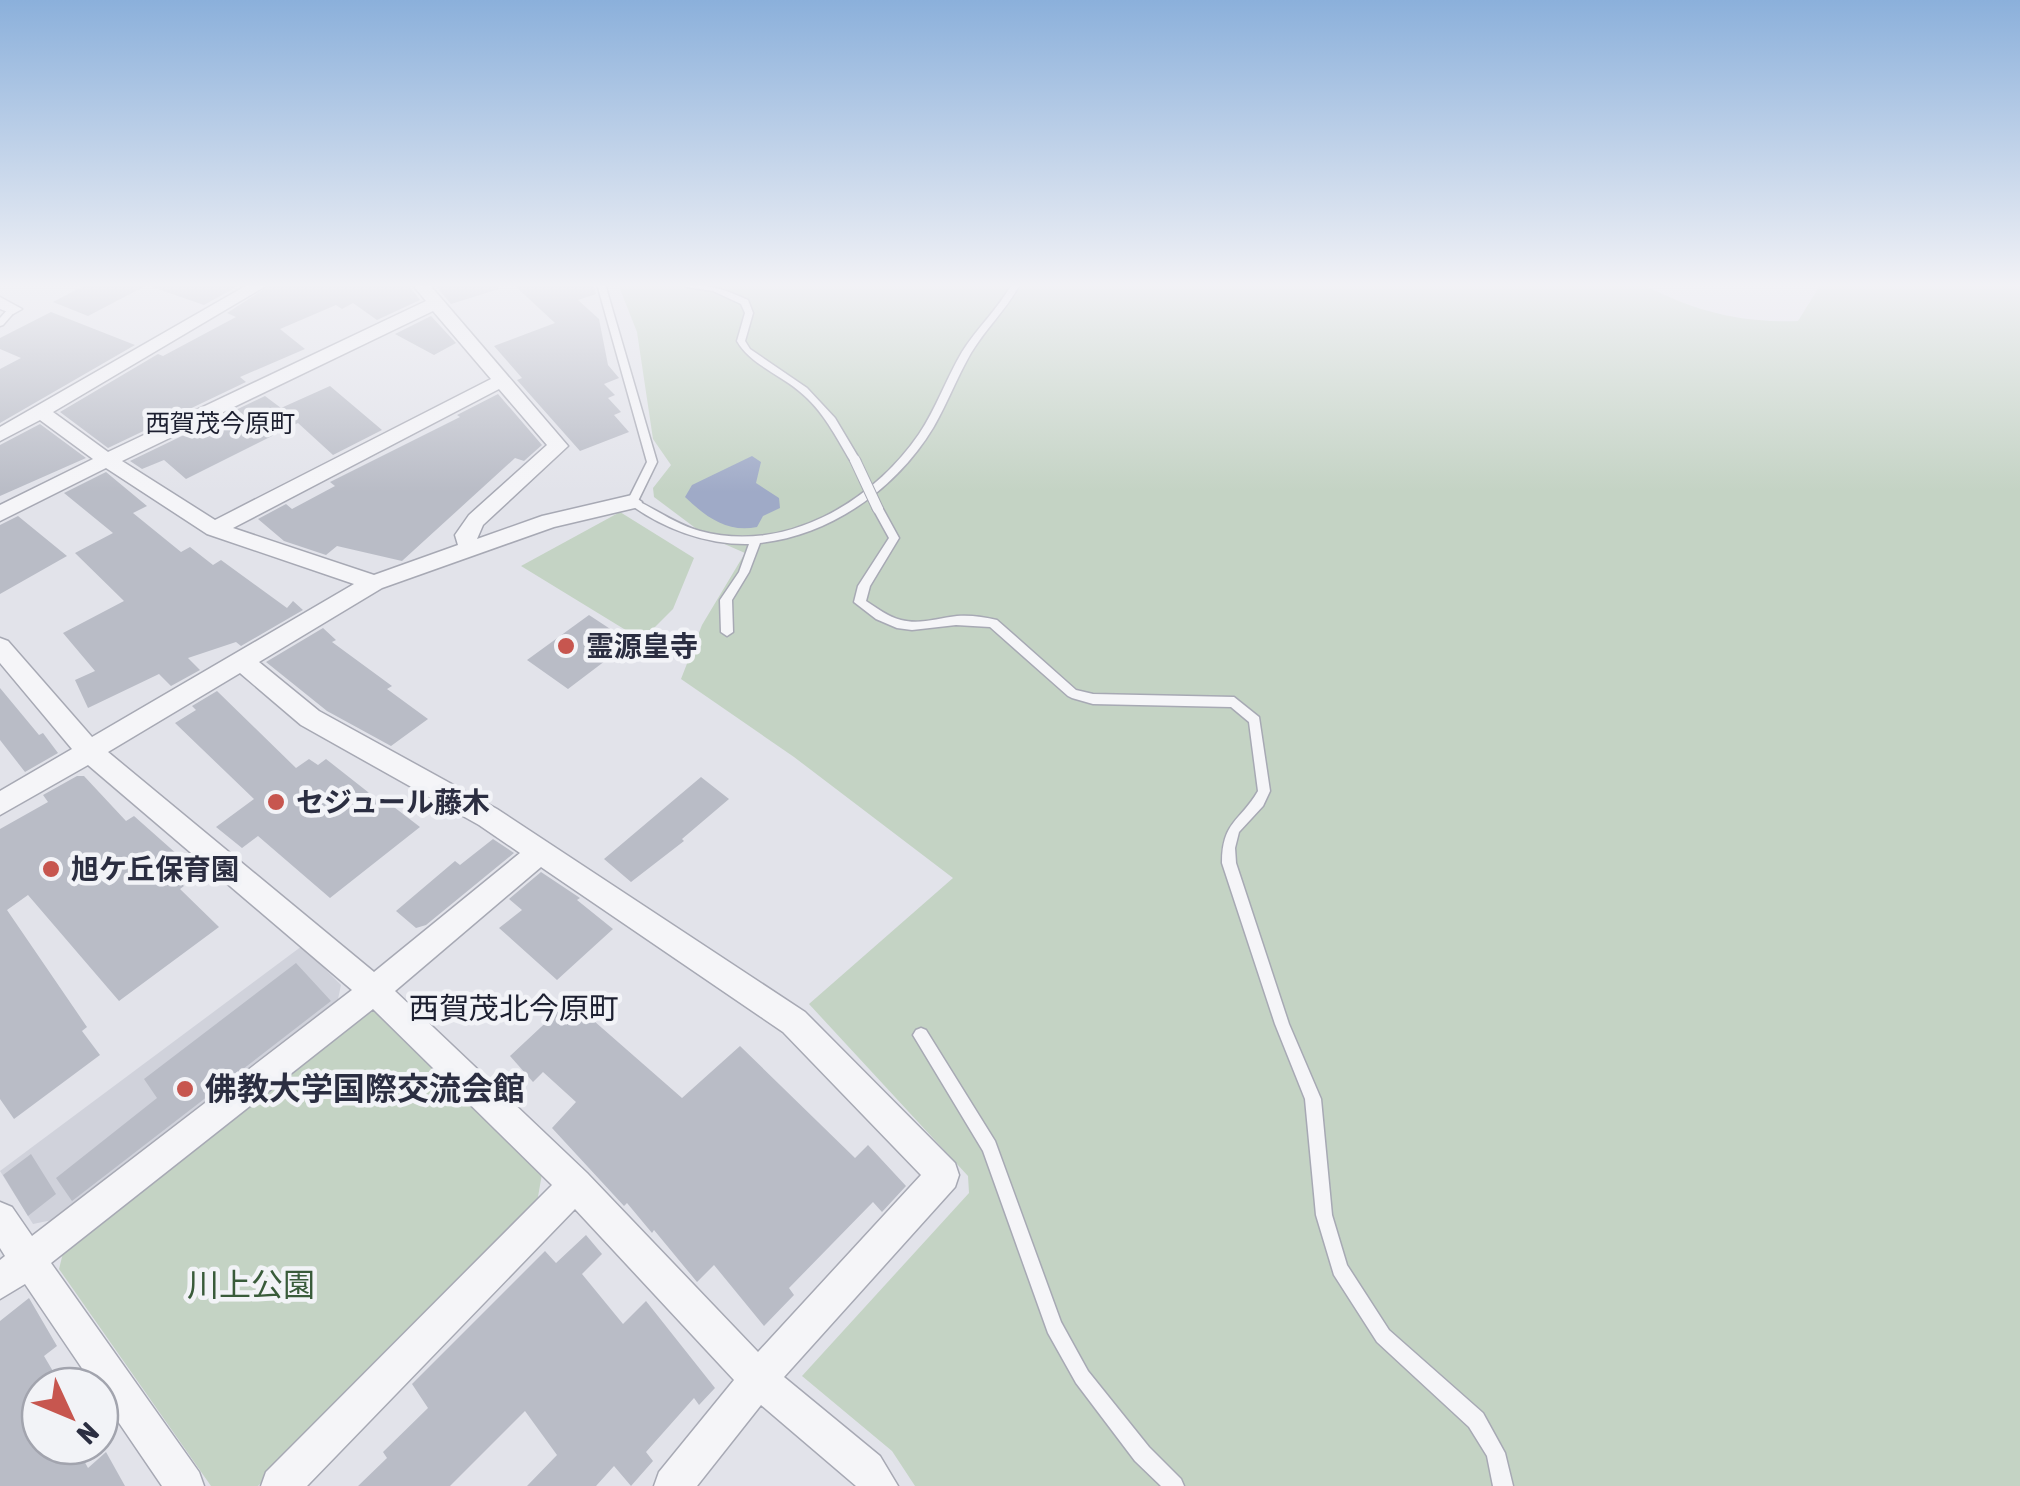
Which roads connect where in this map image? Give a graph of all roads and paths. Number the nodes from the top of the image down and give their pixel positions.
1 (142, 353) edge
2 (330, 353) edge
3 (477, 353) edge
4 (620, 353) edge
5 (749, 353) edge
6 (966, 353) edge
7 (500, 381) junction
8 (42, 412) junction
9 (0, 435) edge
10 (107, 460) junction
11 (632, 502) junction
12 (0, 514) edge
13 (214, 530) junction
14 (755, 542) junction
15 (469, 548) junction
16 (374, 583) junction
17 (727, 632) dead end
18 (0, 646) edge
19 (244, 663) junction
20 (88, 750) junction
21 (0, 804) edge
22 (541, 851) junction
23 (374, 990) junction
24 (921, 1036) dead end
25 (575, 1186) junction
26 (0, 1219) edge
27 (14, 1271) edge
28 (758, 1378) junction
29 (185, 1486) edge
30 (280, 1486) edge
31 (674, 1486) edge
32 (879, 1486) edge
33 (1174, 1486) edge
34 (1504, 1486) edge

1 - 8 street
2 - 10 street
3 - 7 street
4 - 11 lane
5 - 34 lane, bridge
6 - 14 lane
7 - 13 street
7 - 15 street
8 - 9 street
8 - 10 street
10 - 12 street
10 - 13 street
11 - 14 lane
11 - 15 street
13 - 16 street
14 - 17 lane
15 - 16 street
16 - 19 street
18 - 20 street
19 - 20 street
19 - 22 street
20 - 21 street
20 - 23 street
22 - 23 street
22 - 28 street
23 - 25 street
23 - 27 street
24 - 33 lane
25 - 28 street
25 - 30 street
26 - 27 street
27 - 29 street
28 - 31 street
28 - 32 street

